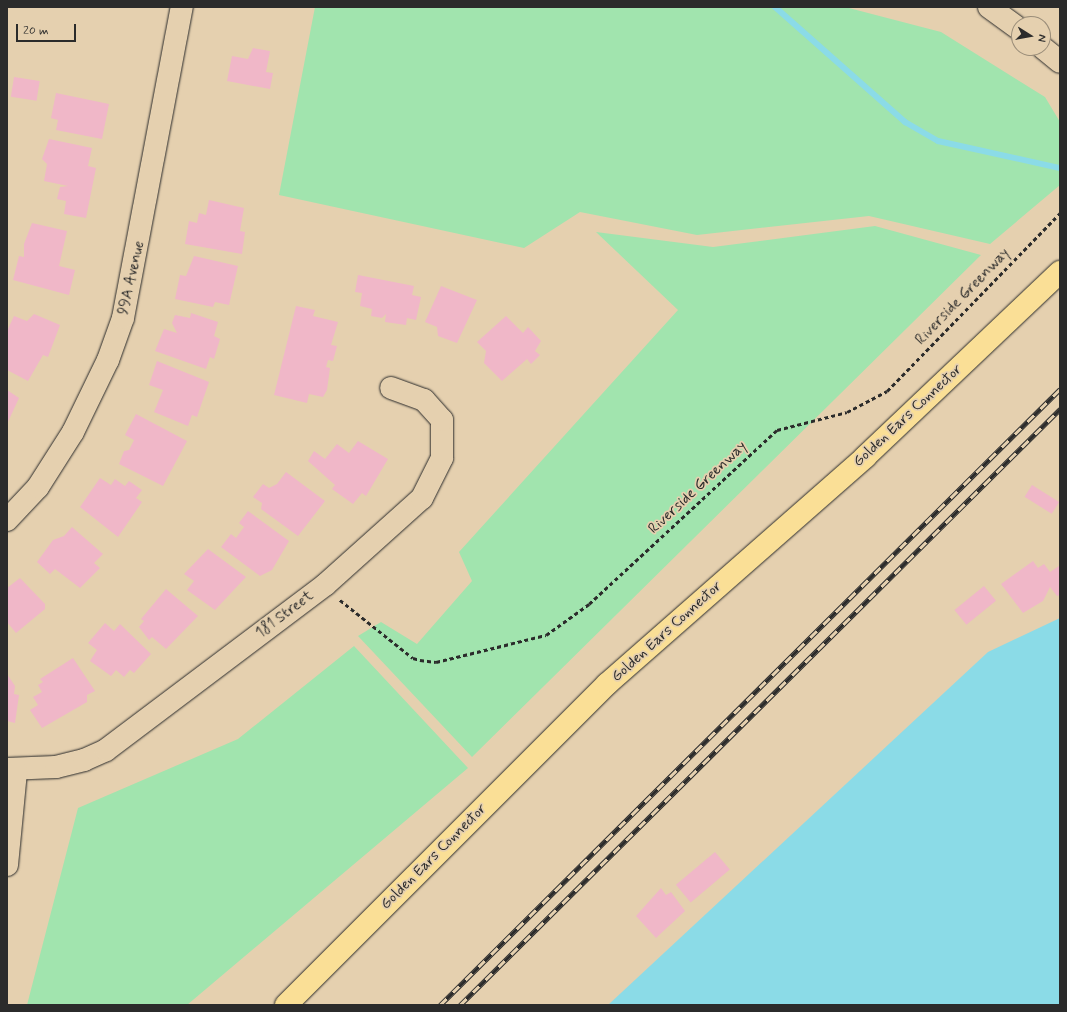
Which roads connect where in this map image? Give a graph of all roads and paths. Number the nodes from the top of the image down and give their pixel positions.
1 (182, 7) edge
2 (989, 7) edge
3 (1011, 23) edge
4 (1051, 55) edge
5 (1060, 62) edge
6 (1060, 213) edge
7 (1060, 272) edge
8 (391, 388) dead end
9 (7, 520) edge
10 (325, 585) junction
11 (12, 770) edge
12 (7, 865) edge
13 (286, 1005) edge

1 - 9 street, 99A Avenue
2 - 3 street
4 - 5 street
6 - 10 path, Riverside Greenway
7 - 13 main road, Golden Ears Connector
8 - 10 street, 181 Street
10 - 11 street, 181 Street
11 - 12 street

